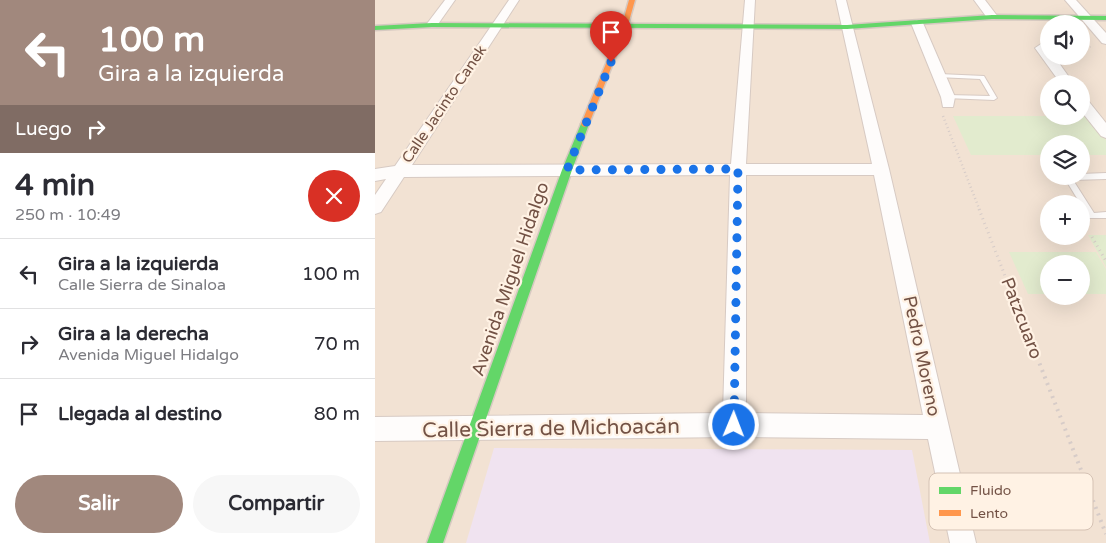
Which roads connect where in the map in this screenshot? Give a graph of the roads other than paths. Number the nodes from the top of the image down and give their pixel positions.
1 (450, 0) edge
2 (514, 0) edge
3 (632, 0) edge
4 (750, 0) edge
5 (841, 0) edge
6 (979, 0) edge
7 (1069, 0) edge
8 (1082, 15) edge
9 (991, 17) junction
10 (1040, 18) edge
11 (1090, 18) edge
12 (1106, 18) edge
13 (917, 23) junction
14 (1090, 23) edge
15 (497, 25) junction
16 (625, 25) junction
17 (432, 26) junction
18 (847, 26) junction
19 (748, 27) junction
20 (375, 28) edge
21 (1106, 40) edge
22 (939, 76) junction
23 (948, 101) joint
24 (1090, 113) edge
25 (1105, 132) edge
26 (738, 169) junction
27 (881, 169) junction
28 (567, 170) junction
29 (399, 171) junction
30 (375, 175) edge
31 (1106, 176) edge
32 (375, 208) edge
33 (1106, 215) edge
34 (734, 425) junction
35 (937, 427) junction
36 (375, 430) edge
37 (476, 430) junction
38 (947, 473) edge
39 (960, 530) edge
40 (435, 543) edge
41 (963, 543) edge

1 - 17 street
2 - 15 street, Calle Jacinto Canek
3 - 16 street, Avenida Miguel Hidalgo
4 - 19 street
5 - 18 street, Pedro Moreno
6 - 9 street
7 - 8 street
9 - 10 street
9 - 13 street
11 - 12 street
13 - 18 street
13 - 22 street
14 - 21 street
15 - 16 street
15 - 17 street
15 - 29 street, Calle Jacinto Canek
16 - 19 street
16 - 28 street, Avenida Miguel Hidalgo
17 - 20 street
18 - 19 street
18 - 27 street, Pedro Moreno
19 - 26 street
22 - 23 street
22 - 23 lane
24 - 25 street
26 - 27 street
26 - 28 street
26 - 34 street
27 - 35 street, Pedro Moreno
28 - 29 street
28 - 37 street, Avenida Miguel Hidalgo
29 - 30 street
29 - 32 street, Calle Jacinto Canek
31 - 33 lane
34 - 35 street, Calle Sierra de Michoacán
34 - 37 street, Calle Sierra de Michoacán
35 - 38 street, Pedro Moreno
36 - 37 street, Calle Sierra de Michoacán
37 - 40 street, Avenida Miguel Hidalgo
39 - 41 street, Pedro Moreno

